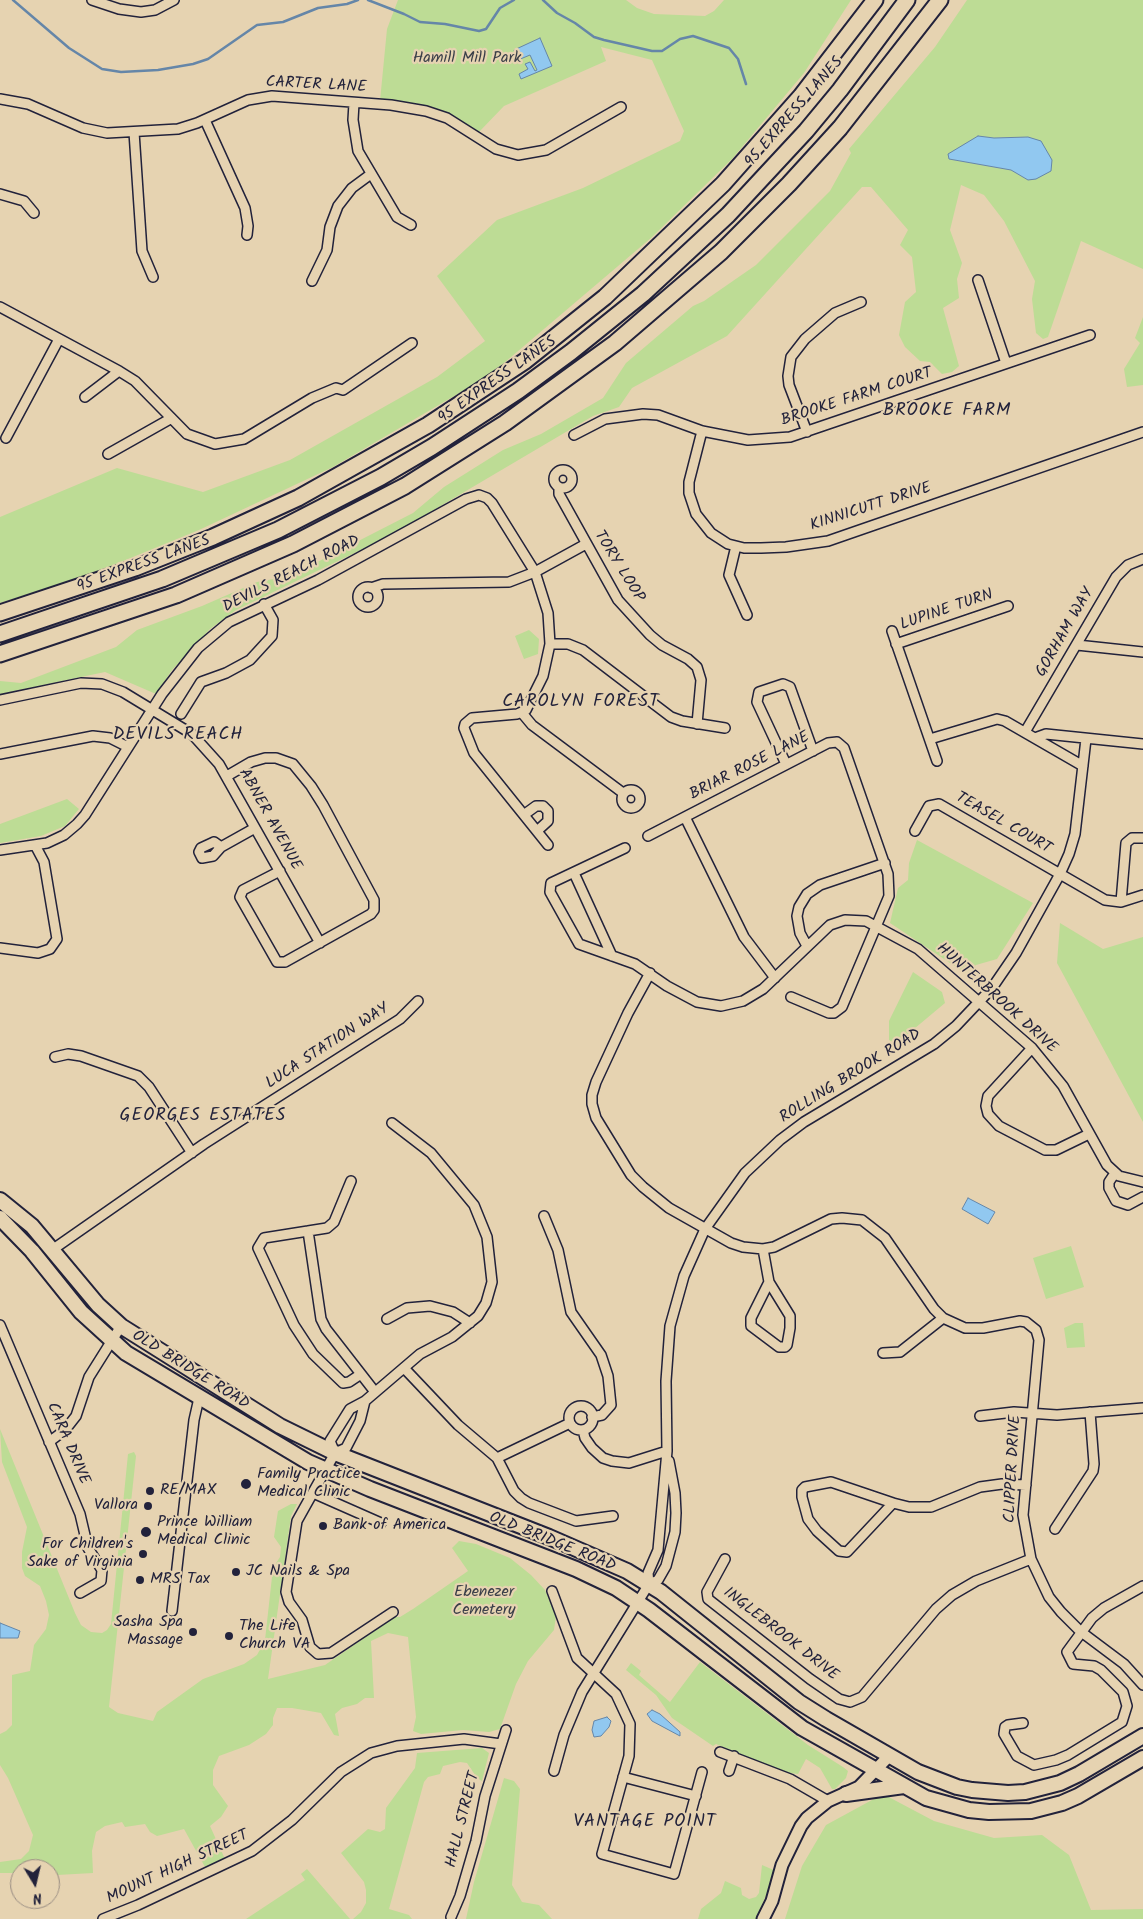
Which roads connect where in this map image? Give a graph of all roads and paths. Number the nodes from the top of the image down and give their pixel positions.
1 (92, 0) edge
2 (174, 0) edge
3 (875, 0) edge
4 (907, 0) edge
5 (940, 0) edge
6 (0, 99) edge
7 (354, 103) junction
8 (621, 107) dead end
9 (205, 120) junction
10 (134, 132) junction
11 (371, 174) junction
12 (0, 194) edge
13 (34, 213) dead end
14 (411, 225) dead end
15 (247, 235) dead end
16 (153, 277) dead end
17 (978, 280) dead end
18 (312, 281) dead end
19 (861, 302) dead end
20 (0, 307) edge
21 (1090, 335) dead end
22 (59, 339) junction
23 (412, 343) dead end
24 (1006, 363) junction
25 (119, 370) junction
26 (85, 397) dead end
27 (170, 419) junction
28 (702, 432) junction
29 (806, 432) junction
30 (1143, 432) edge
31 (574, 435) dead end
32 (6, 438) dead end
33 (108, 454) dead end
34 (559, 488) dead end
35 (586, 544) junction
36 (736, 546) junction
37 (1143, 559) edge
38 (535, 572) junction
39 (371, 588) dead end
40 (264, 604) junction
41 (1008, 606) dead end
42 (0, 614) edge
43 (747, 615) dead end
44 (892, 631) dead end
45 (0, 634) edge
46 (550, 644) junction
47 (896, 644) junction
48 (1077, 645) junction
49 (1143, 652) edge
50 (0, 654) edge
51 (0, 700) edge
52 (151, 709) junction
53 (522, 713) junction
54 (182, 714) dead end
55 (697, 724) junction
56 (726, 728) dead end
57 (1025, 732) junction
58 (1035, 738) junction
59 (930, 739) junction
60 (1086, 739) junction
61 (1143, 744) edge
62 (128, 747) junction
63 (814, 751) junction
64 (0, 754) edge
65 (937, 761) dead end
66 (786, 764) junction
67 (1083, 766) junction
68 (227, 776) junction
69 (623, 793) dead end
70 (525, 814) junction
71 (686, 817) junction
72 (256, 828) junction
73 (537, 831) junction
74 (914, 831) dead end
75 (648, 836) dead end
76 (1143, 838) edge
77 (35, 845) junction
78 (548, 845) dead end
79 (221, 847) dead end
80 (625, 848) dead end
81 (0, 850) edge
82 (885, 863) junction
83 (280, 871) junction
84 (574, 873) junction
85 (1060, 874) junction
86 (1143, 895) edge
87 (1121, 902) junction
88 (878, 926) junction
89 (320, 943) junction
90 (807, 946) junction
91 (0, 948) edge
92 (612, 956) junction
93 (650, 973) junction
94 (775, 978) junction
95 (790, 997) dead end
96 (418, 1001) dead end
97 (979, 1002) junction
98 (1032, 1048) junction
99 (54, 1056) dead end
100 (392, 1123) dead end
101 (1090, 1134) junction
102 (192, 1153) junction
103 (1115, 1173) junction
104 (351, 1181) dead end
105 (1143, 1182) edge
106 (1143, 1196) edge
107 (0, 1200) edge
108 (544, 1216) dead end
109 (0, 1218) edge
110 (705, 1229) junction
111 (308, 1231) junction
112 (763, 1249) junction
113 (52, 1250) junction
114 (769, 1282) junction
115 (943, 1318) junction
116 (387, 1319) dead end
117 (470, 1323) junction
118 (0, 1325) edge
119 (121, 1326) junction
120 (110, 1341) junction
121 (883, 1353) dead end
122 (404, 1368) junction
123 (361, 1374) junction
124 (375, 1392) junction
125 (199, 1398) junction
126 (365, 1401) junction
127 (1143, 1408) edge
128 (1032, 1412) junction
129 (1090, 1412) junction
130 (980, 1416) dead end
131 (592, 1417) junction
132 (570, 1423) junction
133 (583, 1430) junction
134 (50, 1442) junction
135 (666, 1451) junction
136 (335, 1453) junction
137 (497, 1458) junction
138 (326, 1470) junction
139 (1026, 1486) junction
140 (313, 1493) junction
141 (894, 1503) junction
142 (613, 1516) dead end
143 (381, 1523) dead end
144 (1055, 1529) dead end
145 (725, 1559) dead end
146 (1032, 1559) junction
147 (648, 1584) junction
148 (1143, 1586) edge
149 (552, 1590) dead end
150 (80, 1593) dead end
151 (638, 1602) junction
152 (172, 1611) dead end
153 (393, 1612) dead end
154 (1080, 1631) junction
155 (595, 1674) junction
156 (1143, 1685) edge
157 (1023, 1723) dead end
158 (506, 1730) dead end
159 (1143, 1736) edge
160 (500, 1744) junction
161 (720, 1752) dead end
162 (890, 1755) junction
163 (734, 1756) junction
164 (1143, 1758) edge
165 (876, 1770) junction
166 (554, 1771) dead end
167 (729, 1771) dead end
168 (702, 1772) dead end
169 (623, 1777) junction
170 (905, 1786) junction
171 (846, 1794) junction
172 (696, 1796) junction
173 (828, 1801) junction
174 (451, 1917) dead end
175 (102, 1919) edge
176 (763, 1919) edge

1 - 2 street
3 - 42 highway
4 - 45 highway, 95 EXPRESS LANES
5 - 50 highway
6 - 10 street, CARTER LANE
7 - 8 street, CARTER LANE
7 - 9 street, CARTER LANE
7 - 11 street
9 - 10 street, CARTER LANE
9 - 15 street
10 - 16 street
11 - 14 street
11 - 18 street
12 - 13 street
17 - 24 street
19 - 29 street
20 - 22 street
21 - 24 street, BROOKE FARM COURT
22 - 25 street
22 - 32 street
23 - 27 street
24 - 29 street, BROOKE FARM COURT
25 - 26 street
25 - 27 street
27 - 33 street
28 - 29 street, BROOKE FARM COURT
28 - 31 street, BROOKE FARM COURT
28 - 36 street, KINNICUTT DRIVE
30 - 36 street, KINNICUTT DRIVE
34 - 35 street, TORY LOOP
35 - 38 street
35 - 55 street, TORY LOOP
36 - 43 street
37 - 48 street, GORHAM WAY
38 - 39 street
38 - 40 street, DEVILS REACH ROAD
38 - 46 street
40 - 52 street, DEVILS REACH ROAD
40 - 54 street
41 - 47 street, LUPINE TURN
44 - 47 street, LUPINE TURN
46 - 53 street
46 - 55 street
47 - 59 street, LUPINE TURN
48 - 49 street
48 - 57 street, GORHAM WAY
51 - 52 street, ABNER AVENUE
52 - 62 street, DEVILS REACH ROAD
52 - 68 street, ABNER AVENUE
53 - 69 street
53 - 70 street
55 - 56 street
57 - 58 street
57 - 59 street
58 - 60 street
58 - 67 street
59 - 65 street, LUPINE TURN
60 - 61 street
60 - 67 street, ROLLING BROOK ROAD
62 - 64 street
62 - 77 street, DEVILS REACH ROAD
63 - 66 street, BRIAR ROSE LANE
63 - 66 street
63 - 82 street, BRIAR ROSE LANE
66 - 71 street, BRIAR ROSE LANE
67 - 85 street, ROLLING BROOK ROAD
68 - 72 street, ABNER AVENUE
68 - 89 street
70 - 73 street
70 - 73 street
71 - 75 street
71 - 94 street, BRIAR ROSE LANE
72 - 79 street
72 - 83 street, ABNER AVENUE
73 - 78 street
74 - 85 street, TEASEL COURT
76 - 87 street
77 - 81 street, DEVILS REACH ROAD
77 - 91 street
80 - 84 street
82 - 88 street
82 - 90 street
83 - 89 street, ABNER AVENUE
83 - 89 street
84 - 92 street
84 - 92 street
85 - 87 street, TEASEL COURT
85 - 97 street, ROLLING BROOK ROAD
86 - 87 street
88 - 90 street, HUNTERBROOK DRIVE
88 - 95 street
88 - 97 street, HUNTERBROOK DRIVE
90 - 94 street
92 - 93 street
93 - 94 street
93 - 110 street
96 - 102 street, LUCA STATION WAY
97 - 98 street, HUNTERBROOK DRIVE
97 - 110 street, ROLLING BROOK ROAD
98 - 101 street, HUNTERBROOK DRIVE
98 - 101 street
99 - 102 street
100 - 117 street
101 - 103 street, HUNTERBROOK DRIVE
102 - 113 street, LUCA STATION WAY
103 - 105 street
103 - 106 street
104 - 111 street
107 - 113 main road, OLD BRIDGE ROAD
108 - 131 street
109 - 120 main road, OLD BRIDGE ROAD
110 - 112 street
110 - 135 street, ROLLING BROOK ROAD
111 - 123 street
111 - 123 street
112 - 114 street
112 - 115 street
113 - 119 main road, OLD BRIDGE ROAD
114 - 114 street
115 - 121 street
115 - 128 street, CLIPPER DRIVE
116 - 117 street
117 - 122 street
118 - 134 street, CARA DRIVE
119 - 120 street
119 - 136 main road, OLD BRIDGE ROAD
120 - 125 main road, OLD BRIDGE ROAD
120 - 134 street
122 - 124 street
122 - 137 street
123 - 124 street
124 - 126 street
125 - 138 main road, OLD BRIDGE ROAD
125 - 152 street
126 - 136 street
126 - 136 street
127 - 129 street
128 - 129 street
128 - 130 street
128 - 139 street, CLIPPER DRIVE
129 - 144 street
131 - 132 street
131 - 133 street
132 - 133 street
132 - 137 street
133 - 135 street
134 - 150 street, CARA DRIVE
135 - 147 street, ROLLING BROOK ROAD
135 - 147 street, ROLLING BROOK ROAD
136 - 138 street
136 - 147 main road, OLD BRIDGE ROAD
137 - 142 street
138 - 140 street
138 - 151 main road, OLD BRIDGE ROAD
139 - 141 street
139 - 146 street, CLIPPER DRIVE
140 - 143 street
140 - 153 street
141 - 141 street
145 - 146 street, INGLEBROOK DRIVE
146 - 154 street, CLIPPER DRIVE
147 - 151 street, ROLLING BROOK ROAD
147 - 162 main road, OLD BRIDGE ROAD
148 - 154 street
149 - 155 street
151 - 155 street, ROLLING BROOK ROAD
151 - 165 main road, OLD BRIDGE ROAD
154 - 156 street, CLIPPER DRIVE
154 - 157 street
155 - 166 street, ROLLING BROOK ROAD
155 - 169 street
158 - 160 street, HALL STREET
159 - 162 main road, OLD BRIDGE ROAD
160 - 174 street, HALL STREET
160 - 175 street, MOUNT HIGH STREET
161 - 163 street
162 - 165 street
163 - 167 street
163 - 173 street
164 - 170 main road, OLD BRIDGE ROAD
165 - 170 main road, OLD BRIDGE ROAD
165 - 171 street
168 - 172 street
169 - 172 street
169 - 172 street
170 - 171 main road
171 - 173 street
173 - 176 street

